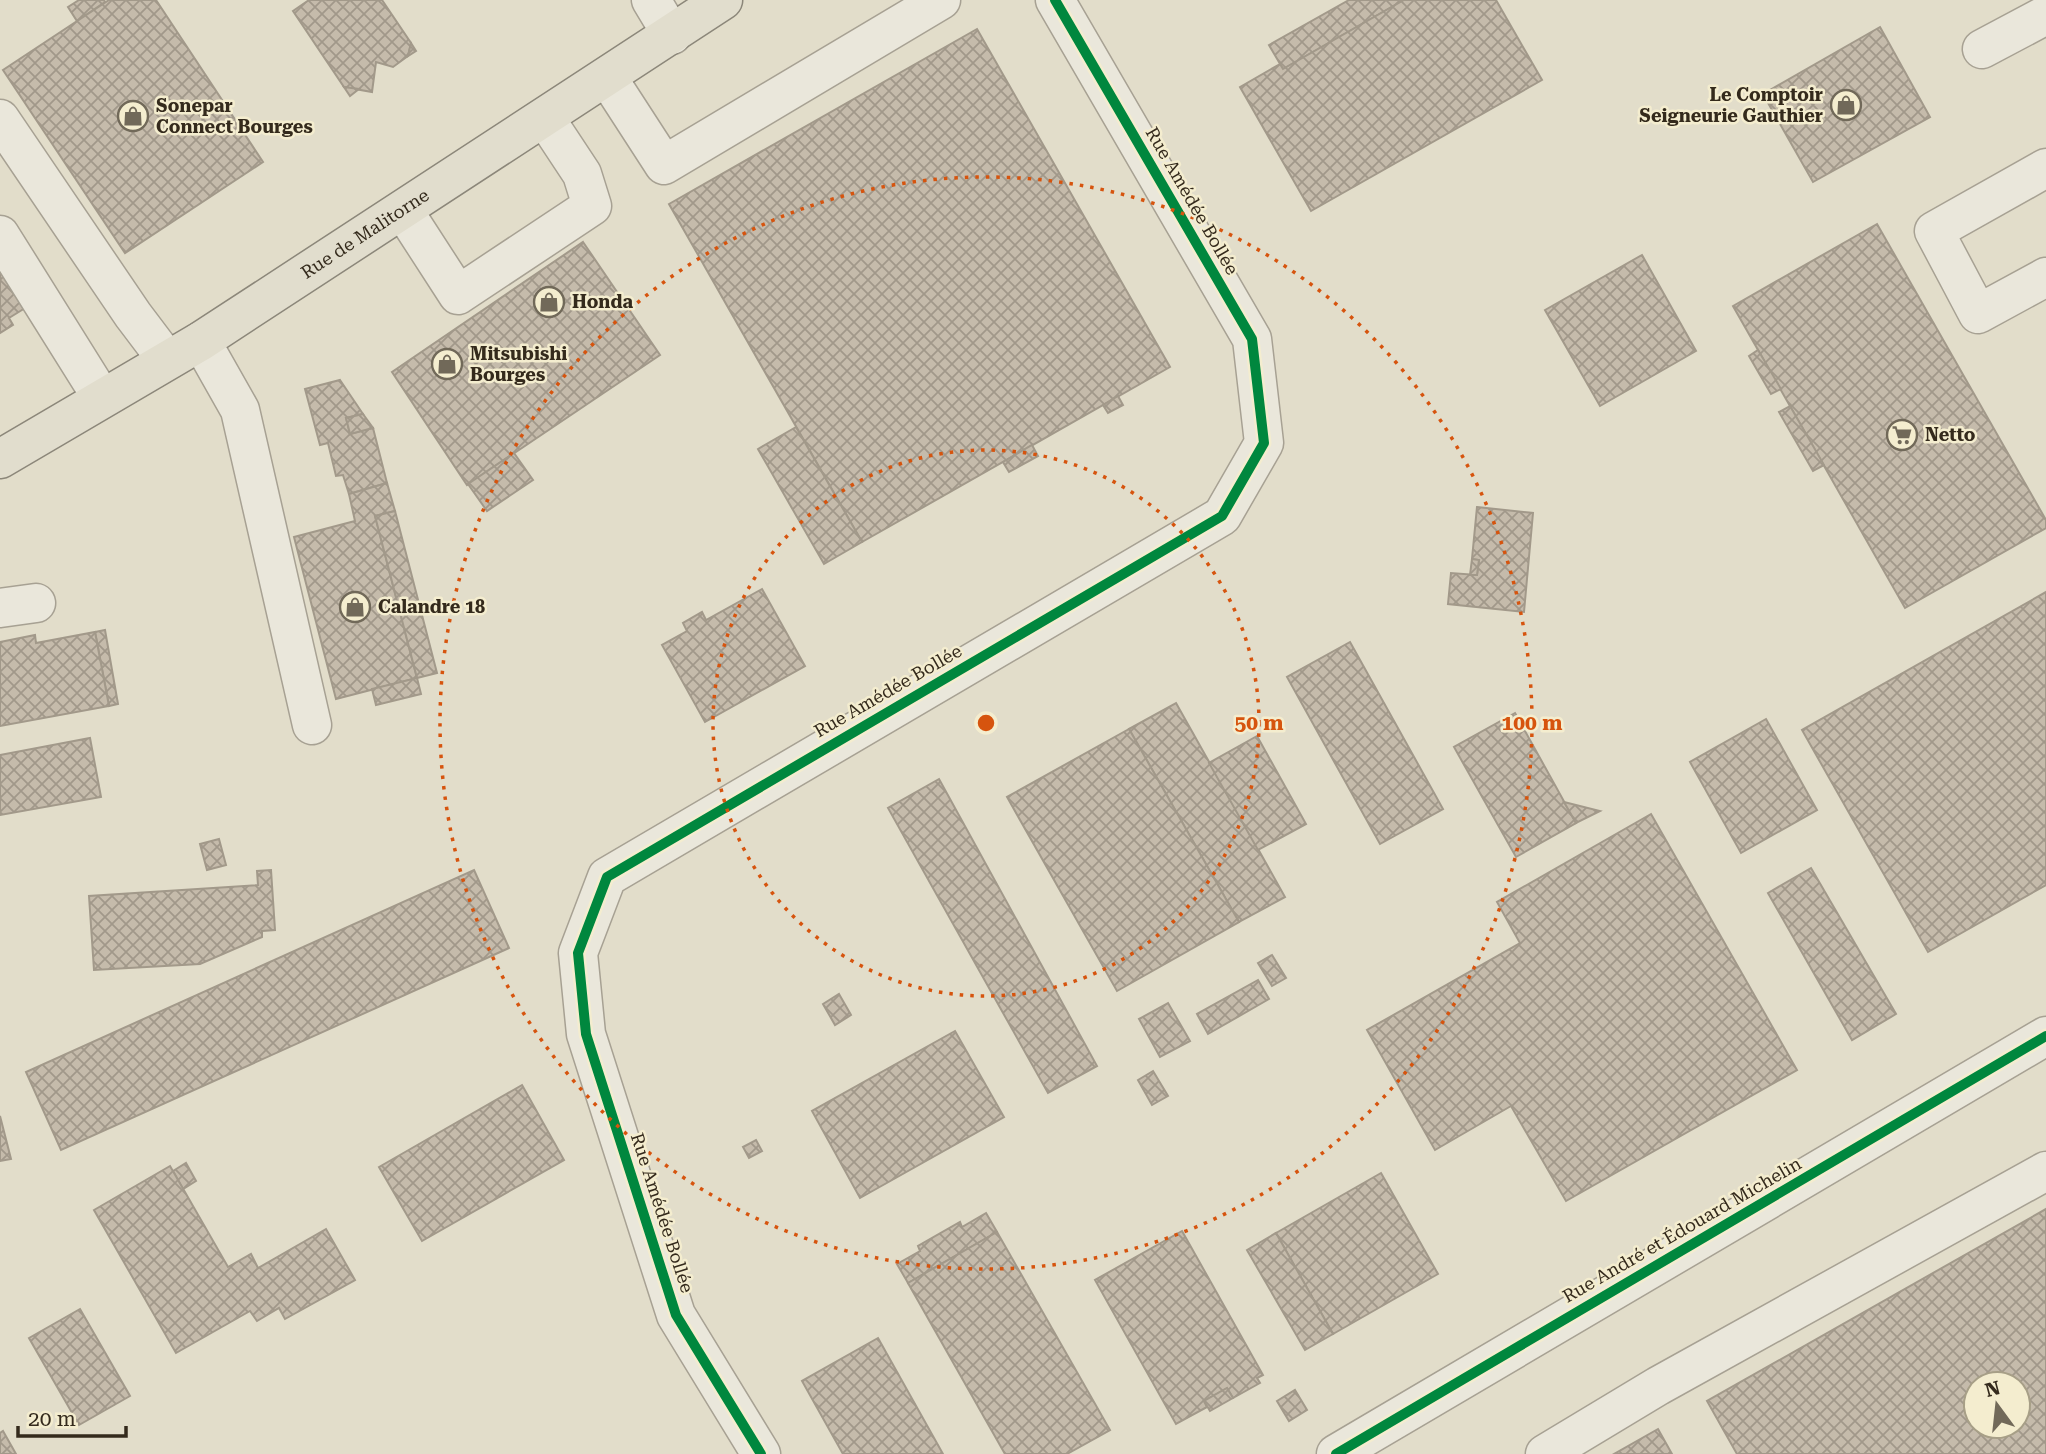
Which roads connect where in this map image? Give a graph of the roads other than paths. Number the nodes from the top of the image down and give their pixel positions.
1 (651, 0) edge
2 (723, 0) edge
3 (941, 0) edge
4 (1055, 0) edge
5 (2046, 15) edge
6 (672, 35) junction
7 (1983, 49) dead end
8 (607, 77) junction
9 (545, 118) junction
10 (0, 119) edge
11 (2046, 168) edge
12 (403, 210) junction
13 (0, 235) edge
14 (2046, 277) edge
15 (201, 341) junction
16 (167, 360) junction
17 (102, 398) junction
18 (0, 459) edge
19 (312, 725) dead end
20 (2046, 1036) edge
21 (2046, 1171) edge
22 (761, 1454) edge
23 (1336, 1454) edge
24 (1545, 1454) edge

1 - 6 street
2 - 6 main road, Rue de Malitorne
3 - 8 street
4 - 22 street, Rue Amédée Bollée
5 - 7 street
6 - 8 main road, Rue de Malitorne
8 - 9 main road, Rue de Malitorne
9 - 12 main road, Rue de Malitorne
9 - 12 street
10 - 16 street
11 - 14 street
12 - 15 main road, Rue de Malitorne
13 - 17 street
15 - 16 main road, Rue de Malitorne
15 - 19 street
16 - 17 main road, Rue de Malitorne
17 - 18 main road, Rue de Malitorne
20 - 23 street, Rue André et Édouard Michelin
21 - 24 street

